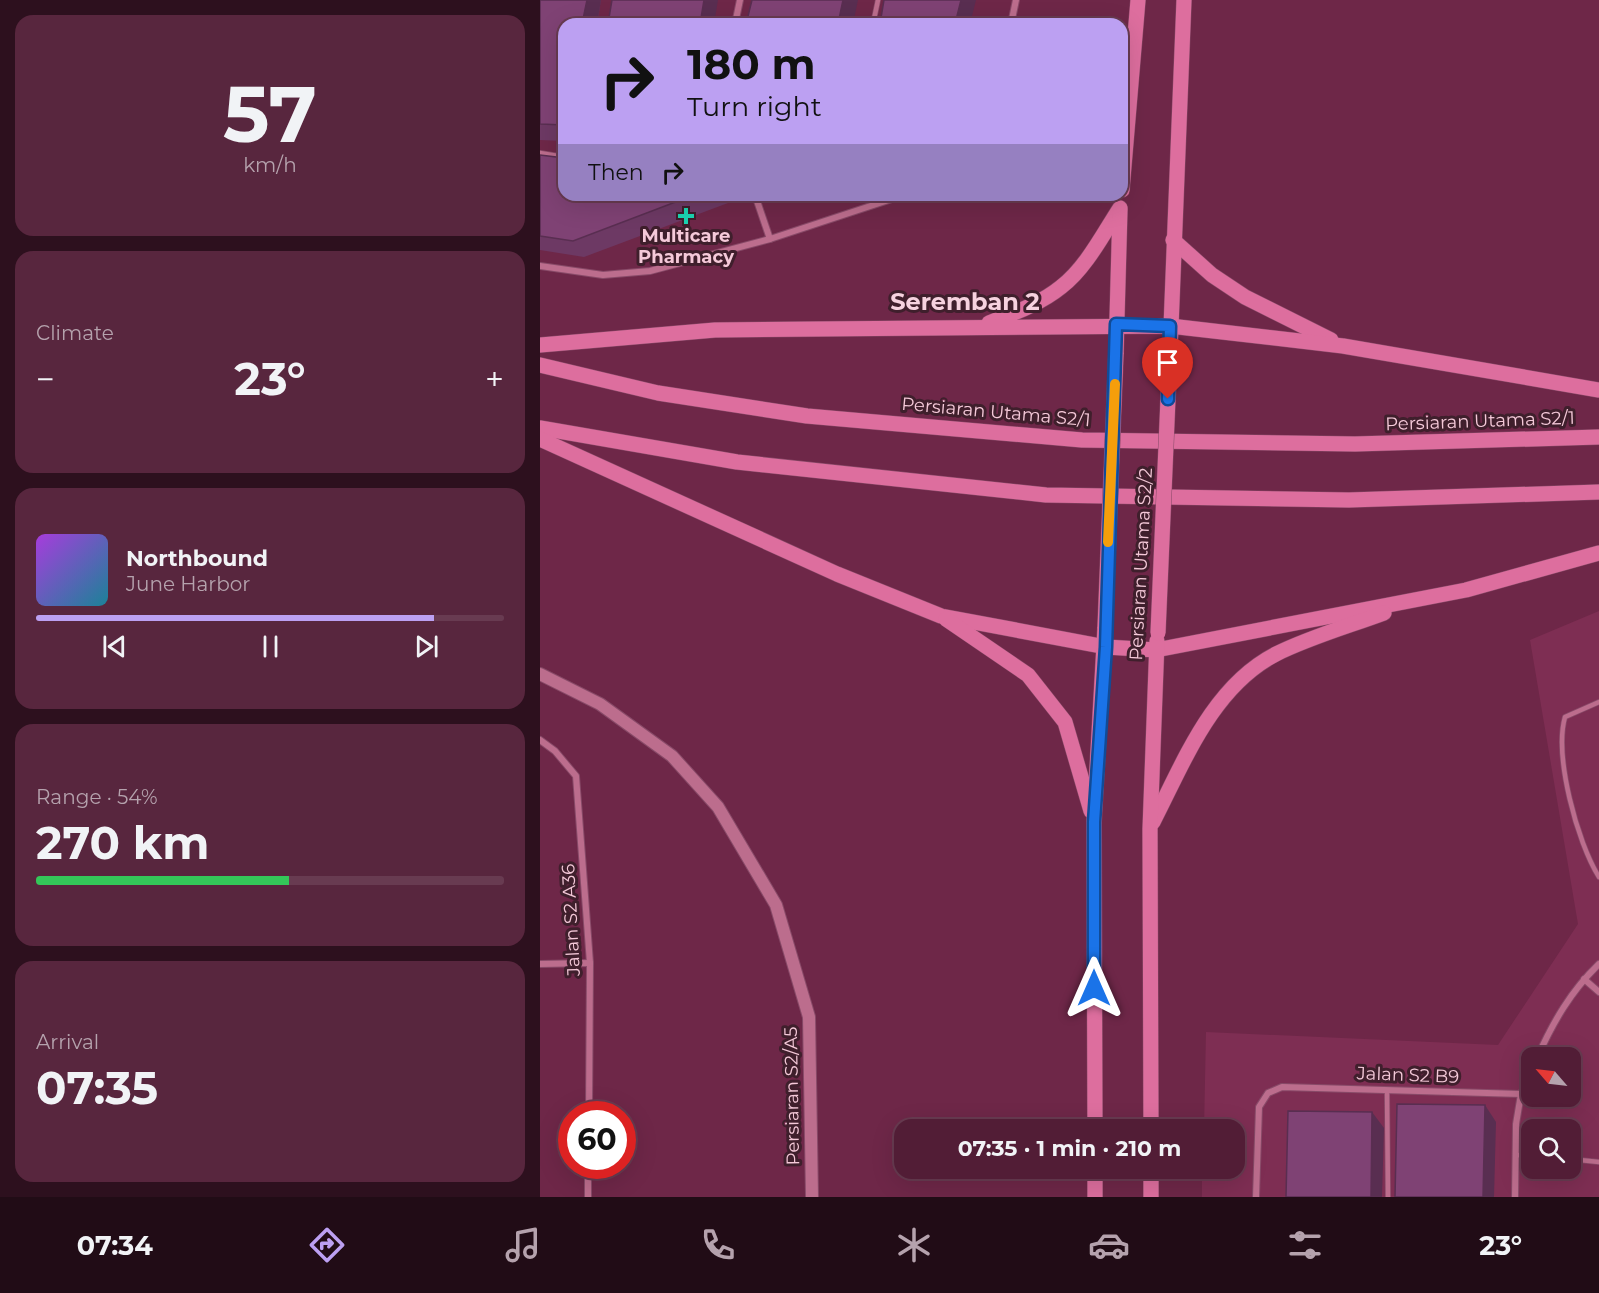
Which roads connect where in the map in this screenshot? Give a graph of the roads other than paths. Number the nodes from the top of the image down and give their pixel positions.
1 (740, 0) edge
2 (878, 0) edge
3 (1016, 0) edge
4 (1138, 0) edge
5 (1184, 0) edge
6 (736, 18) edge
7 (874, 18) edge
8 (1012, 18) edge
9 (1128, 119) edge
10 (540, 153) edge
11 (558, 156) edge
12 (757, 201) edge
13 (886, 201) edge
14 (1121, 202) edge
15 (770, 239) junction
16 (1173, 240) junction
17 (540, 266) edge
18 (1116, 324) junction
19 (981, 326) junction
20 (1170, 326) junction
21 (540, 345) edge
22 (1343, 346) junction
23 (540, 364) edge
24 (1599, 390) edge
25 (540, 428) edge
26 (1599, 436) edge
27 (540, 439) edge
28 (1599, 492) edge
29 (1599, 553) edge
30 (1420, 599) junction
31 (941, 616) junction
32 (1106, 647) junction
33 (1156, 650) junction
34 (540, 674) edge
35 (1599, 702) edge
36 (540, 740) edge
37 (1094, 822) junction
38 (1150, 829) junction
39 (1599, 877) edge
40 (590, 963) junction
41 (540, 964) edge
42 (1599, 964) edge
43 (1584, 979) junction
44 (1599, 992) edge
45 (1542, 1047) edge
46 (1387, 1090) junction
47 (1521, 1094) joint
48 (589, 1101) edge
49 (1095, 1119) edge
50 (1151, 1119) edge
51 (1516, 1155) junction
52 (1521, 1155) edge
53 (1581, 1160) edge
54 (1599, 1162) edge
55 (588, 1179) edge
56 (1095, 1179) edge
57 (1151, 1179) edge
58 (588, 1197) edge
59 (812, 1197) edge
60 (1095, 1197) edge
61 (1151, 1197) edge
62 (1256, 1197) edge
63 (1388, 1197) edge
64 (1515, 1197) edge

1 - 6 street
2 - 7 lane
3 - 8 street
4 - 9 main road
5 - 16 main road, Persiaran Utama S2/2
10 - 11 lane
12 - 15 street
13 - 15 street
14 - 18 main road, Persiaran Utama S2/2
14 - 19 main road
15 - 17 street
16 - 20 main road, Persiaran Utama S2/2
16 - 22 main road
18 - 19 main road
18 - 20 main road
18 - 32 main road, Persiaran Utama S2/2, bridge
19 - 21 main road
20 - 22 main road
20 - 33 main road, Persiaran Utama S2/2, bridge
22 - 24 main road
23 - 26 main road, Persiaran Utama S2/1
25 - 28 main road
27 - 31 main road
29 - 30 main road
30 - 33 main road
30 - 38 main road
31 - 32 main road
31 - 37 main road
32 - 33 main road
32 - 37 main road, Persiaran Utama S2/2
33 - 38 main road, Persiaran Utama S2/2
34 - 59 street, Persiaran S2/A5
35 - 39 lane
36 - 40 street, Jalan S2 A36
37 - 49 main road, Persiaran Utama S2/2
38 - 50 main road, Persiaran Utama S2/2
40 - 41 street
40 - 48 street, Jalan S2 A36
42 - 43 street
43 - 44 street
43 - 45 street
46 - 47 street, Jalan S2 B9
46 - 62 street, Jalan S2 B9
46 - 63 lane
47 - 51 street
51 - 52 lane
51 - 64 street
53 - 54 lane
55 - 58 street
56 - 60 main road
57 - 61 main road

